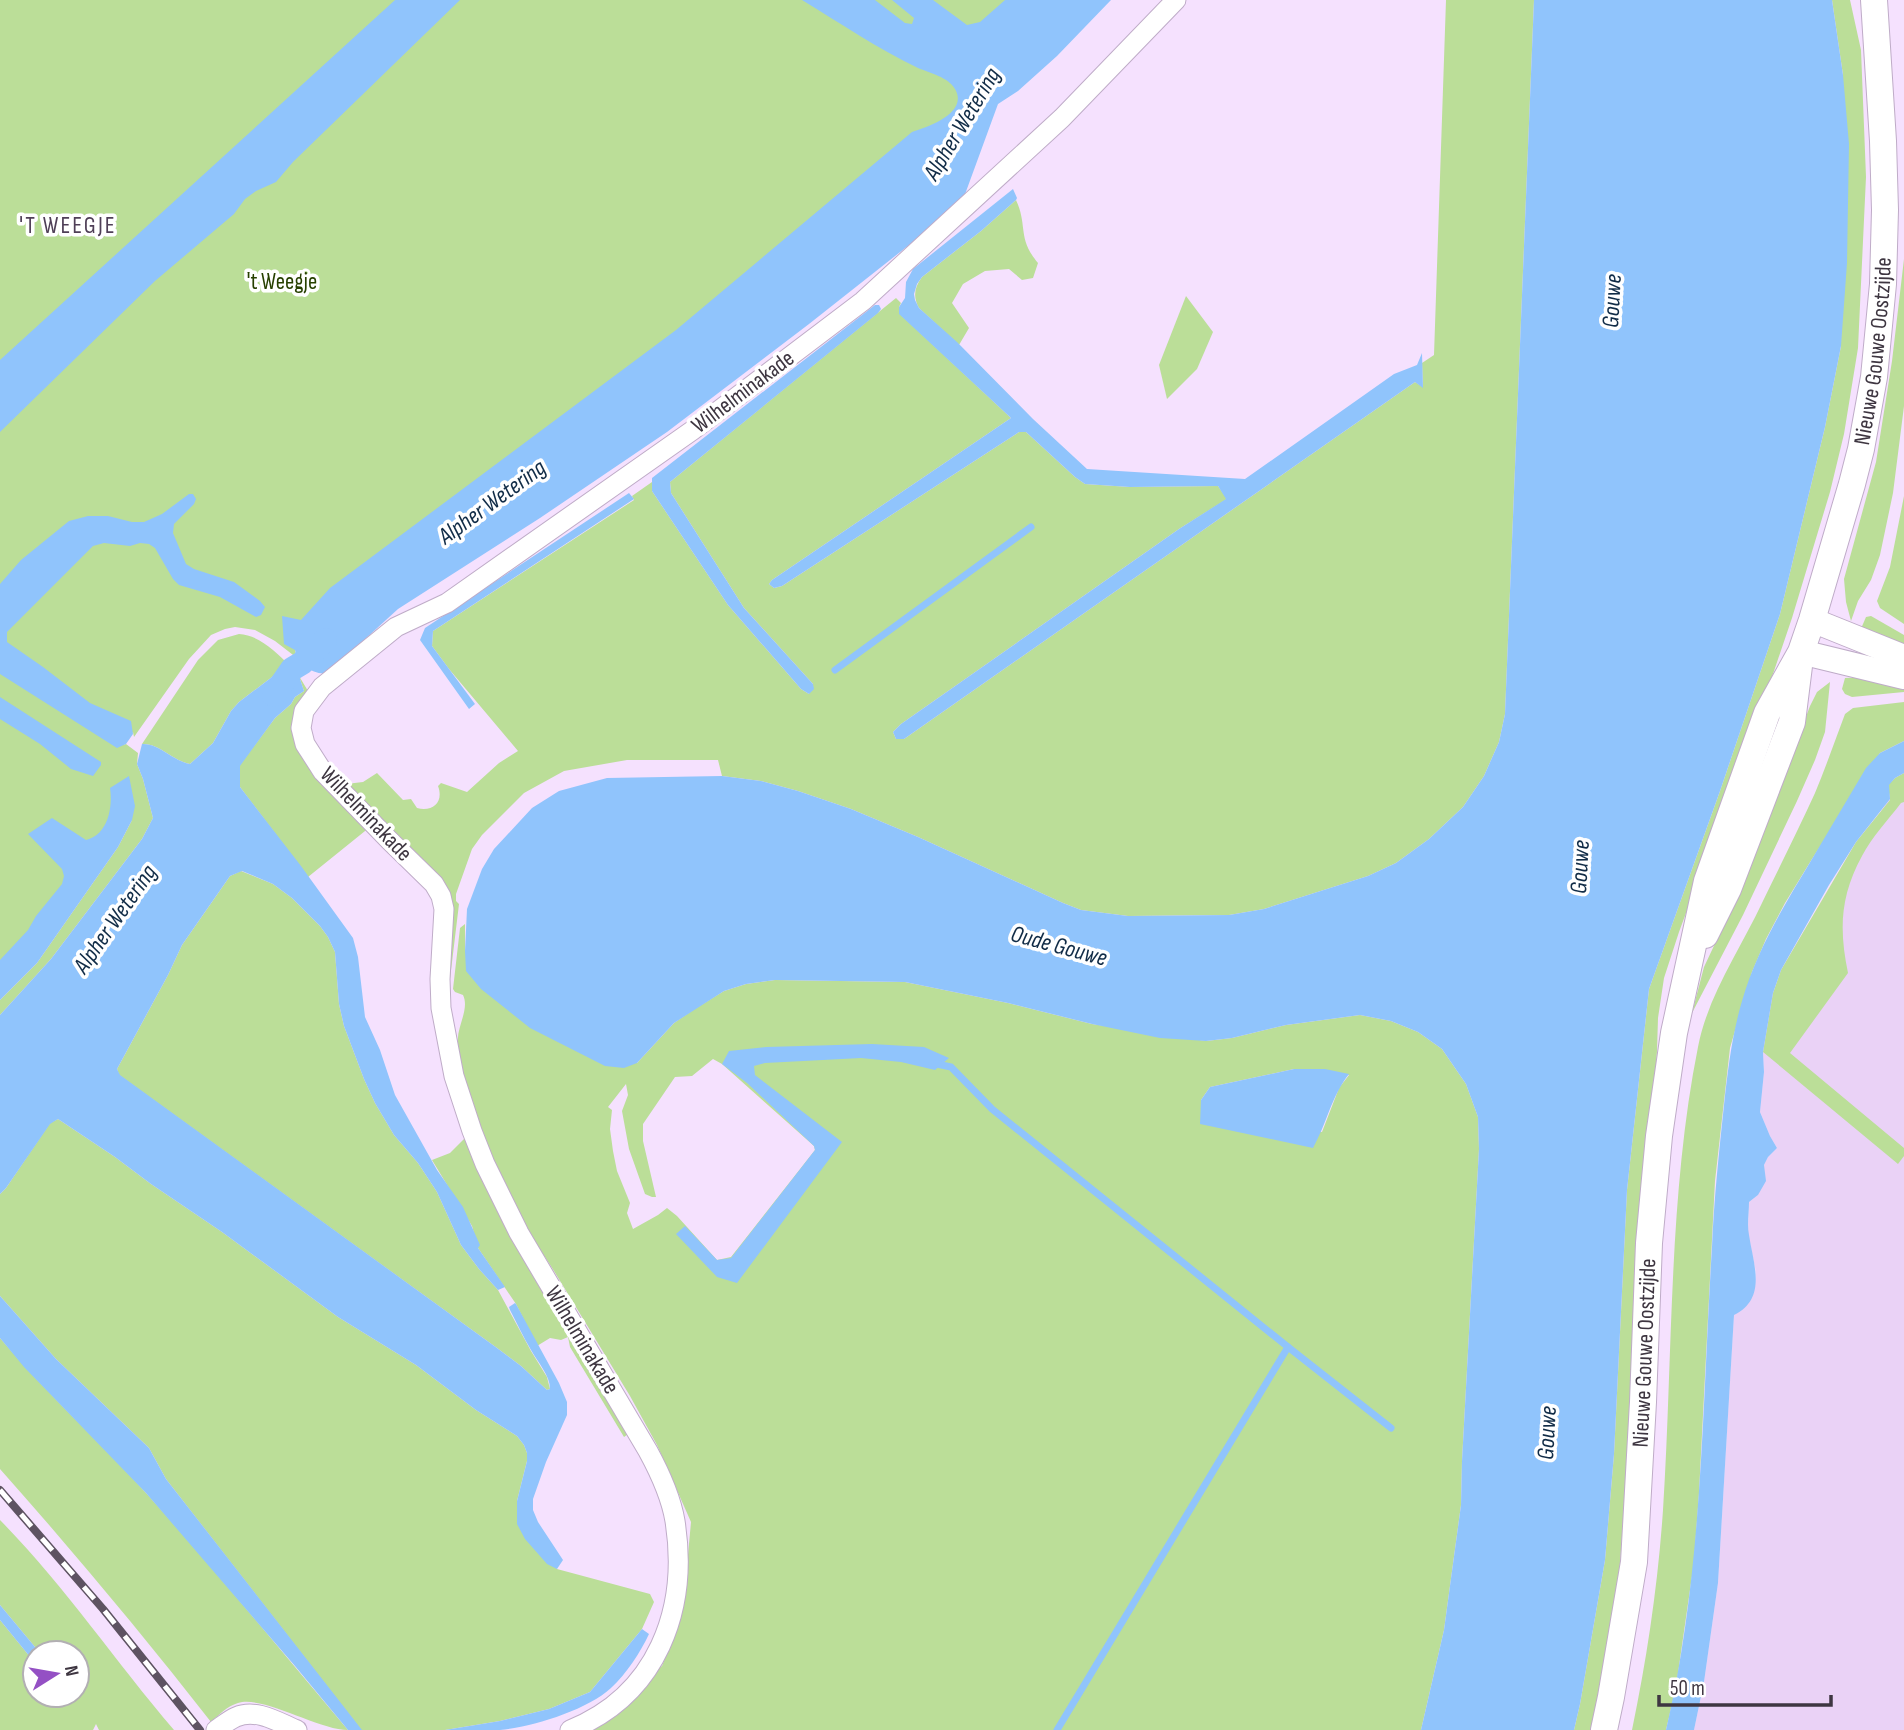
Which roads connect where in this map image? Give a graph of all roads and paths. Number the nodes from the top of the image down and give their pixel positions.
1 (1176, 0) edge
2 (1874, 0) edge
3 (1811, 620) junction
4 (1801, 652) junction
5 (1904, 657) edge
6 (1904, 677) edge
7 (216, 1730) edge
8 (297, 1730) edge
9 (570, 1730) edge
10 (1604, 1730) edge

1 - 9 street, Wilhelminakade
2 - 3 main road, Nieuwe Gouwe Oostzijde
3 - 4 main road, Nieuwe Gouwe Oostzijde
3 - 5 street
4 - 6 street
4 - 10 main road, Nieuwe Gouwe Oostzijde
7 - 8 street

